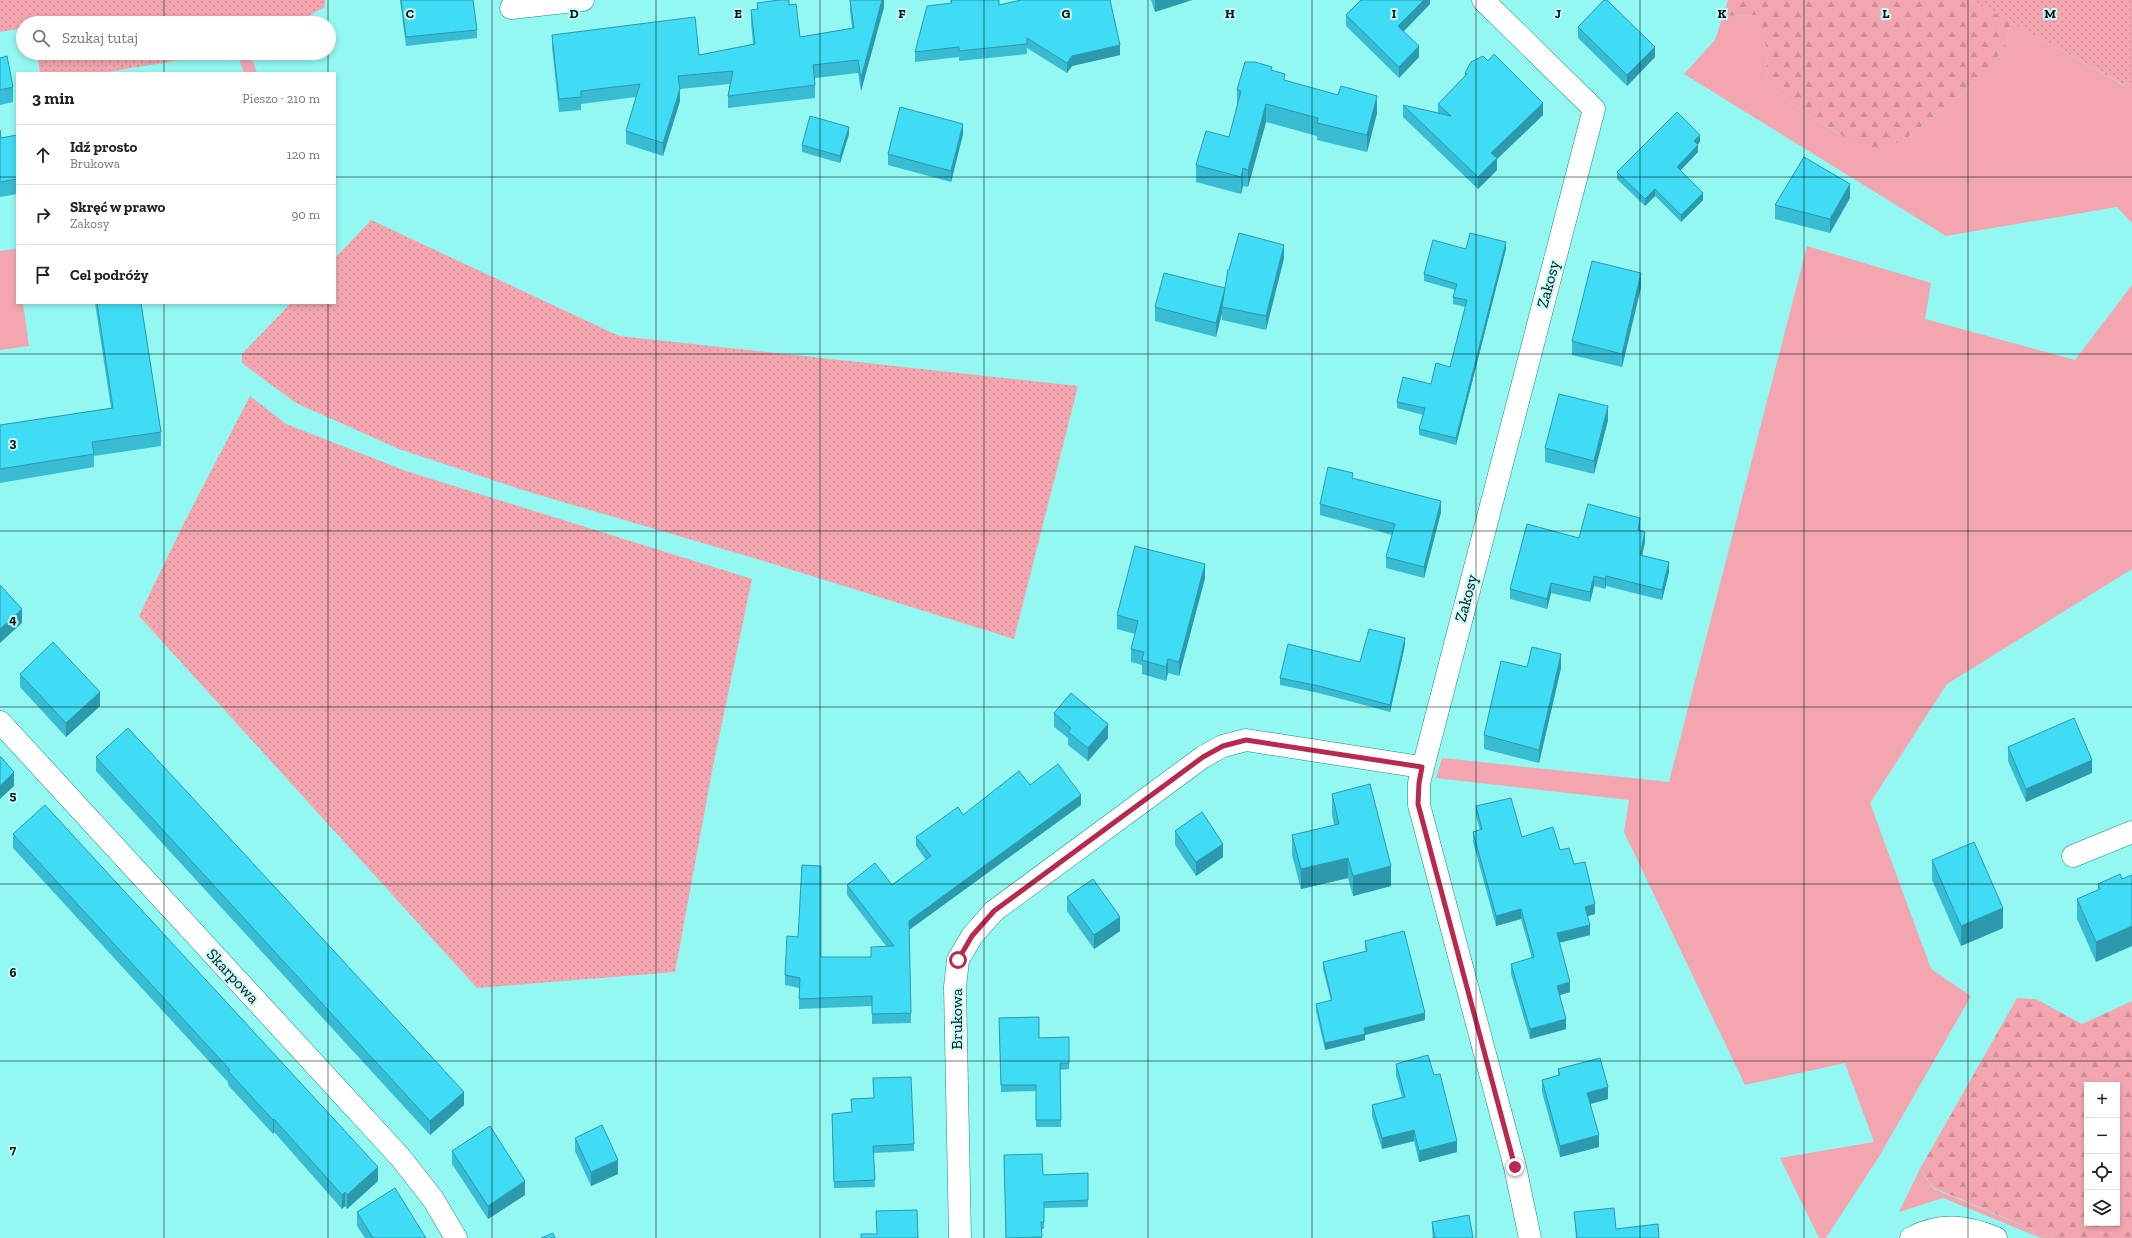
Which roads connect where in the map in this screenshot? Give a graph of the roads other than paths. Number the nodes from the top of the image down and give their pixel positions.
1 (583, 0) edge
2 (1483, 0) edge
3 (511, 8) dead end
4 (0, 722) edge
5 (1422, 767) junction
6 (2132, 832) edge
7 (2073, 856) dead end
8 (456, 1238) edge
9 (960, 1238) edge
10 (1530, 1238) edge
11 (1911, 1238) edge
12 (1996, 1238) edge

1 - 3 street
2 - 5 street, Zakosy
4 - 8 street, Skarpowa
5 - 9 street, Brukowa
5 - 10 street, Zakosy
6 - 7 street
11 - 12 street

